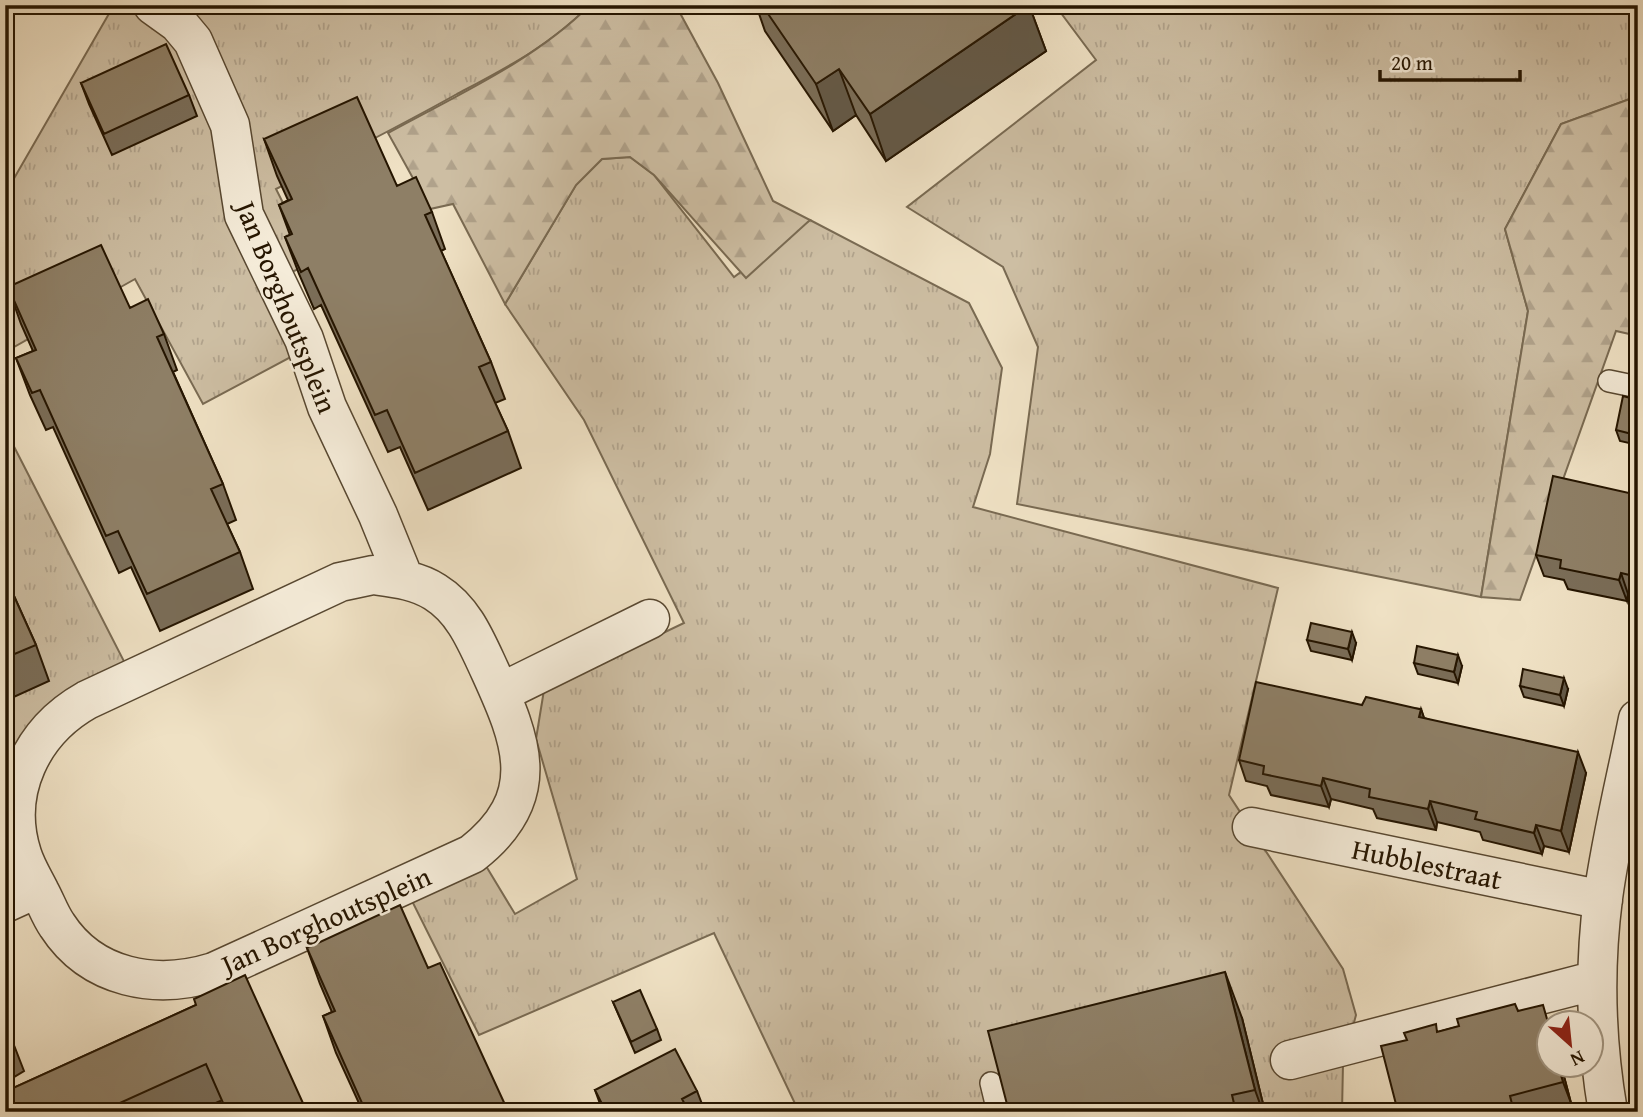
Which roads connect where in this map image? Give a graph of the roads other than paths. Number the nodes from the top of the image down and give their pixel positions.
1 (153, 5) edge
2 (1609, 380) dead end
3 (1638, 387) edge
4 (404, 579) junction
5 (650, 619) dead end
6 (500, 693) junction
7 (1638, 719) edge
8 (1252, 827) dead end
9 (22, 895) edge
10 (1603, 900) junction
11 (1597, 980) junction
12 (1290, 1060) dead end
13 (991, 1083) edge
14 (998, 1112) edge
15 (1608, 1112) edge

1 - 4 street, Jan Borghoutsplein
2 - 3 lane
4 - 6 street, Jan Borghoutsplein
4 - 9 street, Jan Borghoutsplein
5 - 6 street
6 - 9 street, Jan Borghoutsplein
7 - 10 street
8 - 10 street, Hubblestraat
10 - 11 street
11 - 12 street
11 - 15 street
13 - 14 lane

